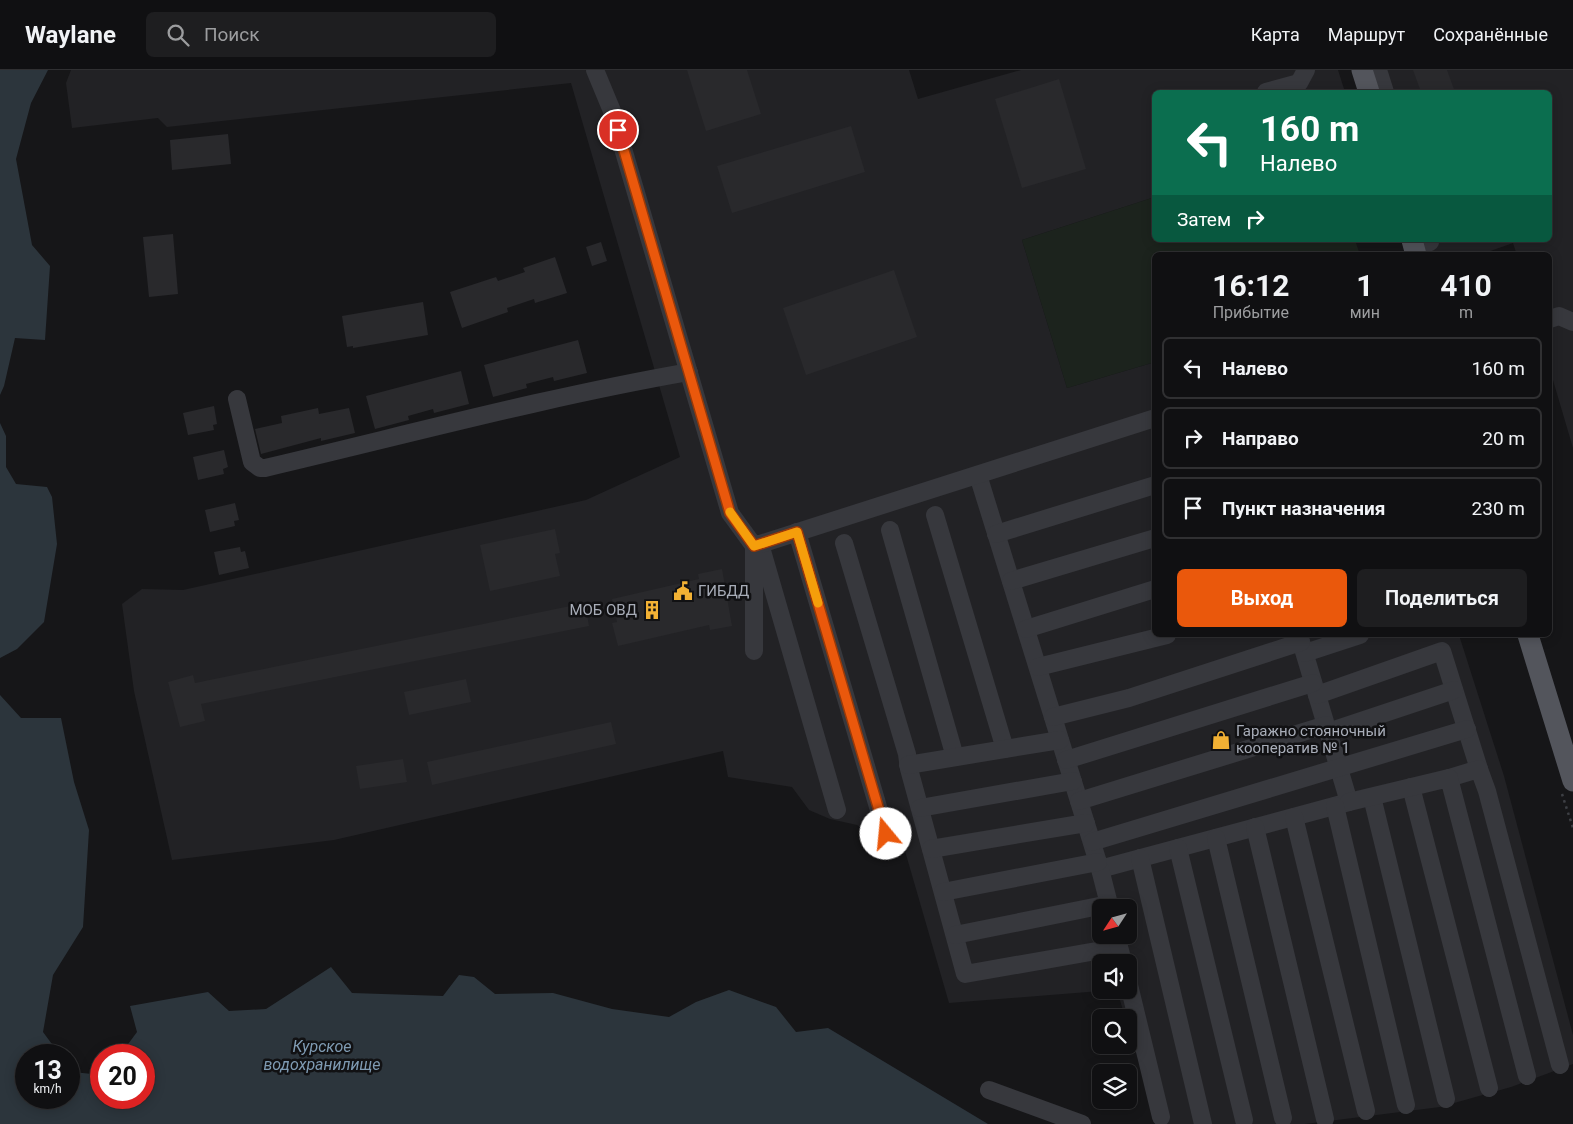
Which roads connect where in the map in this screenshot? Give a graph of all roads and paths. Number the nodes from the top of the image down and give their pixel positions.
1 (595, 70) edge
2 (1306, 70) edge
3 (1362, 70) edge
4 (1378, 70) edge
5 (1273, 90) edge
6 (1368, 90) edge
7 (1384, 90) edge
8 (1552, 318) edge
9 (1573, 322) edge
10 (689, 372) junction
11 (237, 399) dead end
12 (1152, 419) edge
13 (978, 475) junction
14 (1152, 486) edge
15 (935, 515) dead end
16 (890, 530) dead end
17 (797, 532) junction
18 (996, 534) junction
19 (1152, 539) edge
20 (844, 543) dead end
21 (757, 545) junction
22 (1011, 581) junction
23 (1152, 590) edge
24 (1026, 629) junction
25 (1159, 637) edge
26 (1347, 637) edge
27 (1529, 637) edge
28 (1302, 644) edge
29 (754, 651) dead end
30 (1038, 667) junction
31 (1315, 689) junction
32 (1454, 690) junction
33 (1053, 717) junction
34 (1327, 729) junction
35 (1467, 730) junction
36 (1060, 740) junction
37 (1005, 749) junction
38 (956, 758) junction
39 (1066, 760) junction
40 (908, 765) junction
41 (1339, 768) junction
42 (1479, 769) junction
43 (1449, 778) junction
44 (1073, 781) junction
45 (1573, 781) edge
46 (1411, 787) junction
47 (1372, 797) junction
48 (1079, 801) junction
49 (1342, 804) junction
50 (920, 808) junction
51 (837, 810) dead end
52 (1294, 817) junction
53 (1086, 823) junction
54 (1255, 827) junction
55 (886, 834) dead end
56 (1216, 838) junction
57 (1092, 842) junction
58 (1178, 848) junction
59 (931, 849) junction
60 (1140, 858) junction
61 (1099, 866) junction
62 (943, 892) junction
63 (1107, 899) edge
64 (1092, 909) edge
65 (955, 935) junction
66 (1120, 948) edge
67 (1132, 999) edge
68 (1560, 1065) dead end
69 (1526, 1076) dead end
70 (1489, 1088) dead end
71 (989, 1090) dead end
72 (1446, 1099) dead end
73 (1406, 1105) dead end
74 (1366, 1111) dead end
75 (1161, 1117) dead end
76 (1283, 1118) dead end
77 (1325, 1119) dead end
78 (1244, 1120) dead end
79 (1082, 1124) edge
80 (1203, 1124) edge

1 - 10 street
2 - 5 street
3 - 6 main road
4 - 7 street
8 - 9 street
10 - 11 street
10 - 21 street
12 - 13 street
13 - 17 street
13 - 18 street
14 - 18 street
15 - 37 street
16 - 38 street
17 - 21 street
17 - 55 street
18 - 22 street
19 - 22 street
20 - 40 street
21 - 29 street
21 - 51 street
22 - 24 street
23 - 24 street
24 - 30 street
25 - 30 street
26 - 28 street
27 - 45 main road
28 - 31 street
28 - 33 street
30 - 33 street
31 - 32 street
31 - 34 street
31 - 39 street
32 - 34 street
32 - 35 street
33 - 36 street
34 - 41 street
34 - 48 street
35 - 41 street
35 - 42 street
36 - 37 street
36 - 39 street
37 - 38 street
38 - 40 street
39 - 44 street
40 - 50 street
41 - 49 street
41 - 57 street
42 - 43 street
42 - 68 street
43 - 46 street
43 - 69 street
44 - 48 street
44 - 50 street
46 - 47 street
46 - 70 street
47 - 49 street
47 - 72 street
48 - 53 street
49 - 52 street
49 - 73 street
50 - 59 street
52 - 54 street
52 - 74 street
53 - 57 street
53 - 59 street
54 - 56 street
54 - 77 street
56 - 58 street
56 - 76 street
57 - 61 street
58 - 60 street
58 - 78 street
59 - 62 street
60 - 61 street
60 - 80 street
61 - 62 street
61 - 63 street
62 - 65 street
64 - 65 street
65 - 66 street
67 - 75 street
71 - 79 street

